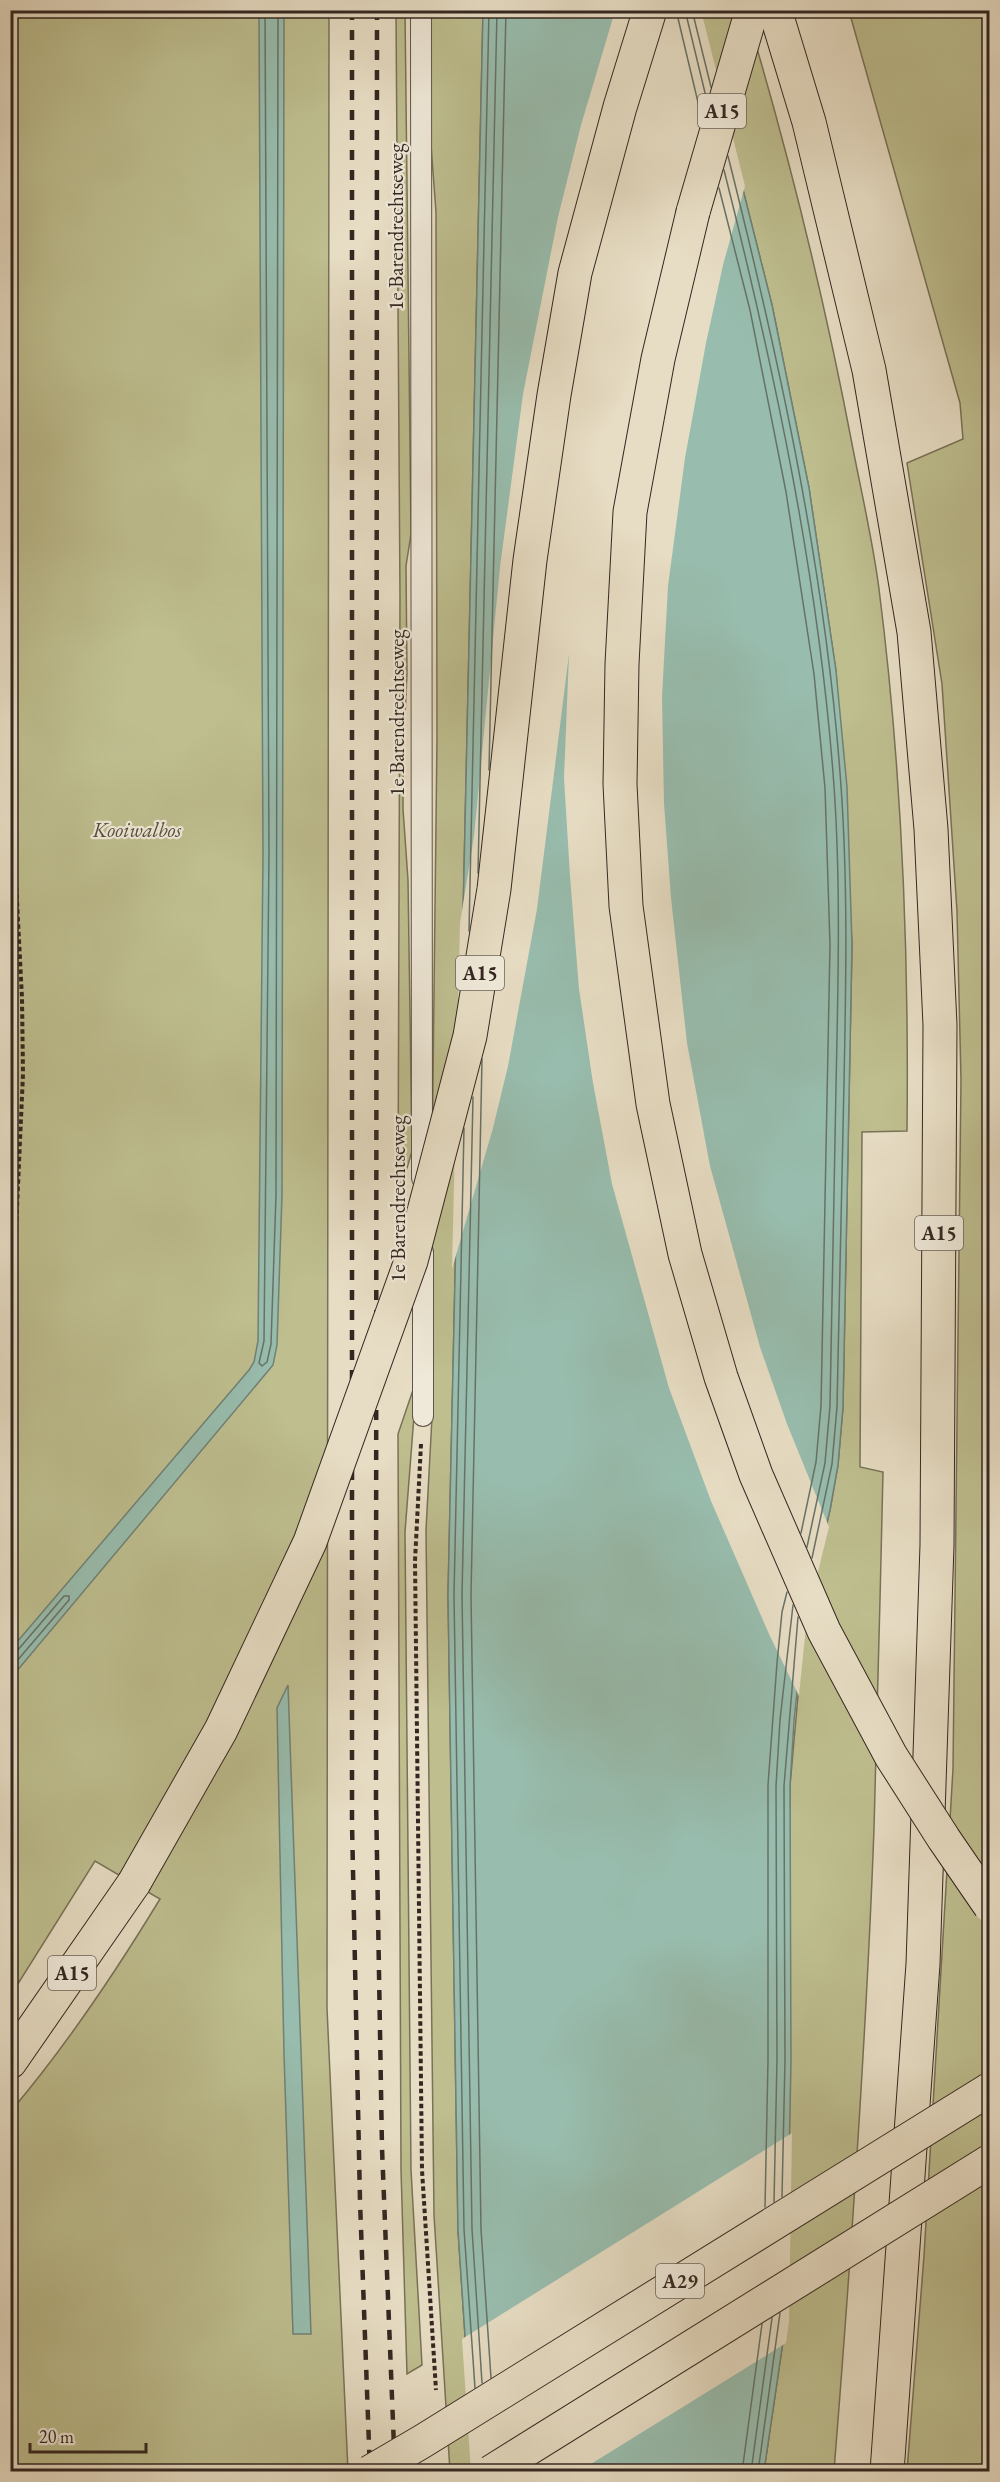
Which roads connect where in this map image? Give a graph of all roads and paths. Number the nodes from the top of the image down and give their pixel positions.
1 (421, 10) edge
2 (650, 10) edge
3 (752, 10) edge
4 (775, 10) edge
5 (10, 874) edge
6 (12, 1274) edge
7 (10, 1302) edge
8 (423, 1416) joint
9 (990, 1906) edge
10 (10, 2062) edge
11 (990, 2089) edge
12 (990, 2161) edge
13 (437, 2402) dead end
14 (370, 2472) edge
15 (491, 2472) edge
16 (887, 2472) edge

1 - 8 lane, 1e Barendrechtseweg
2 - 10 highway, A15, bridge
3 - 9 highway, A15, bridge
4 - 16 highway, A15
5 - 6 path
6 - 7 path
8 - 13 path
11 - 14 highway, A29, bridge
12 - 15 highway, bridge

